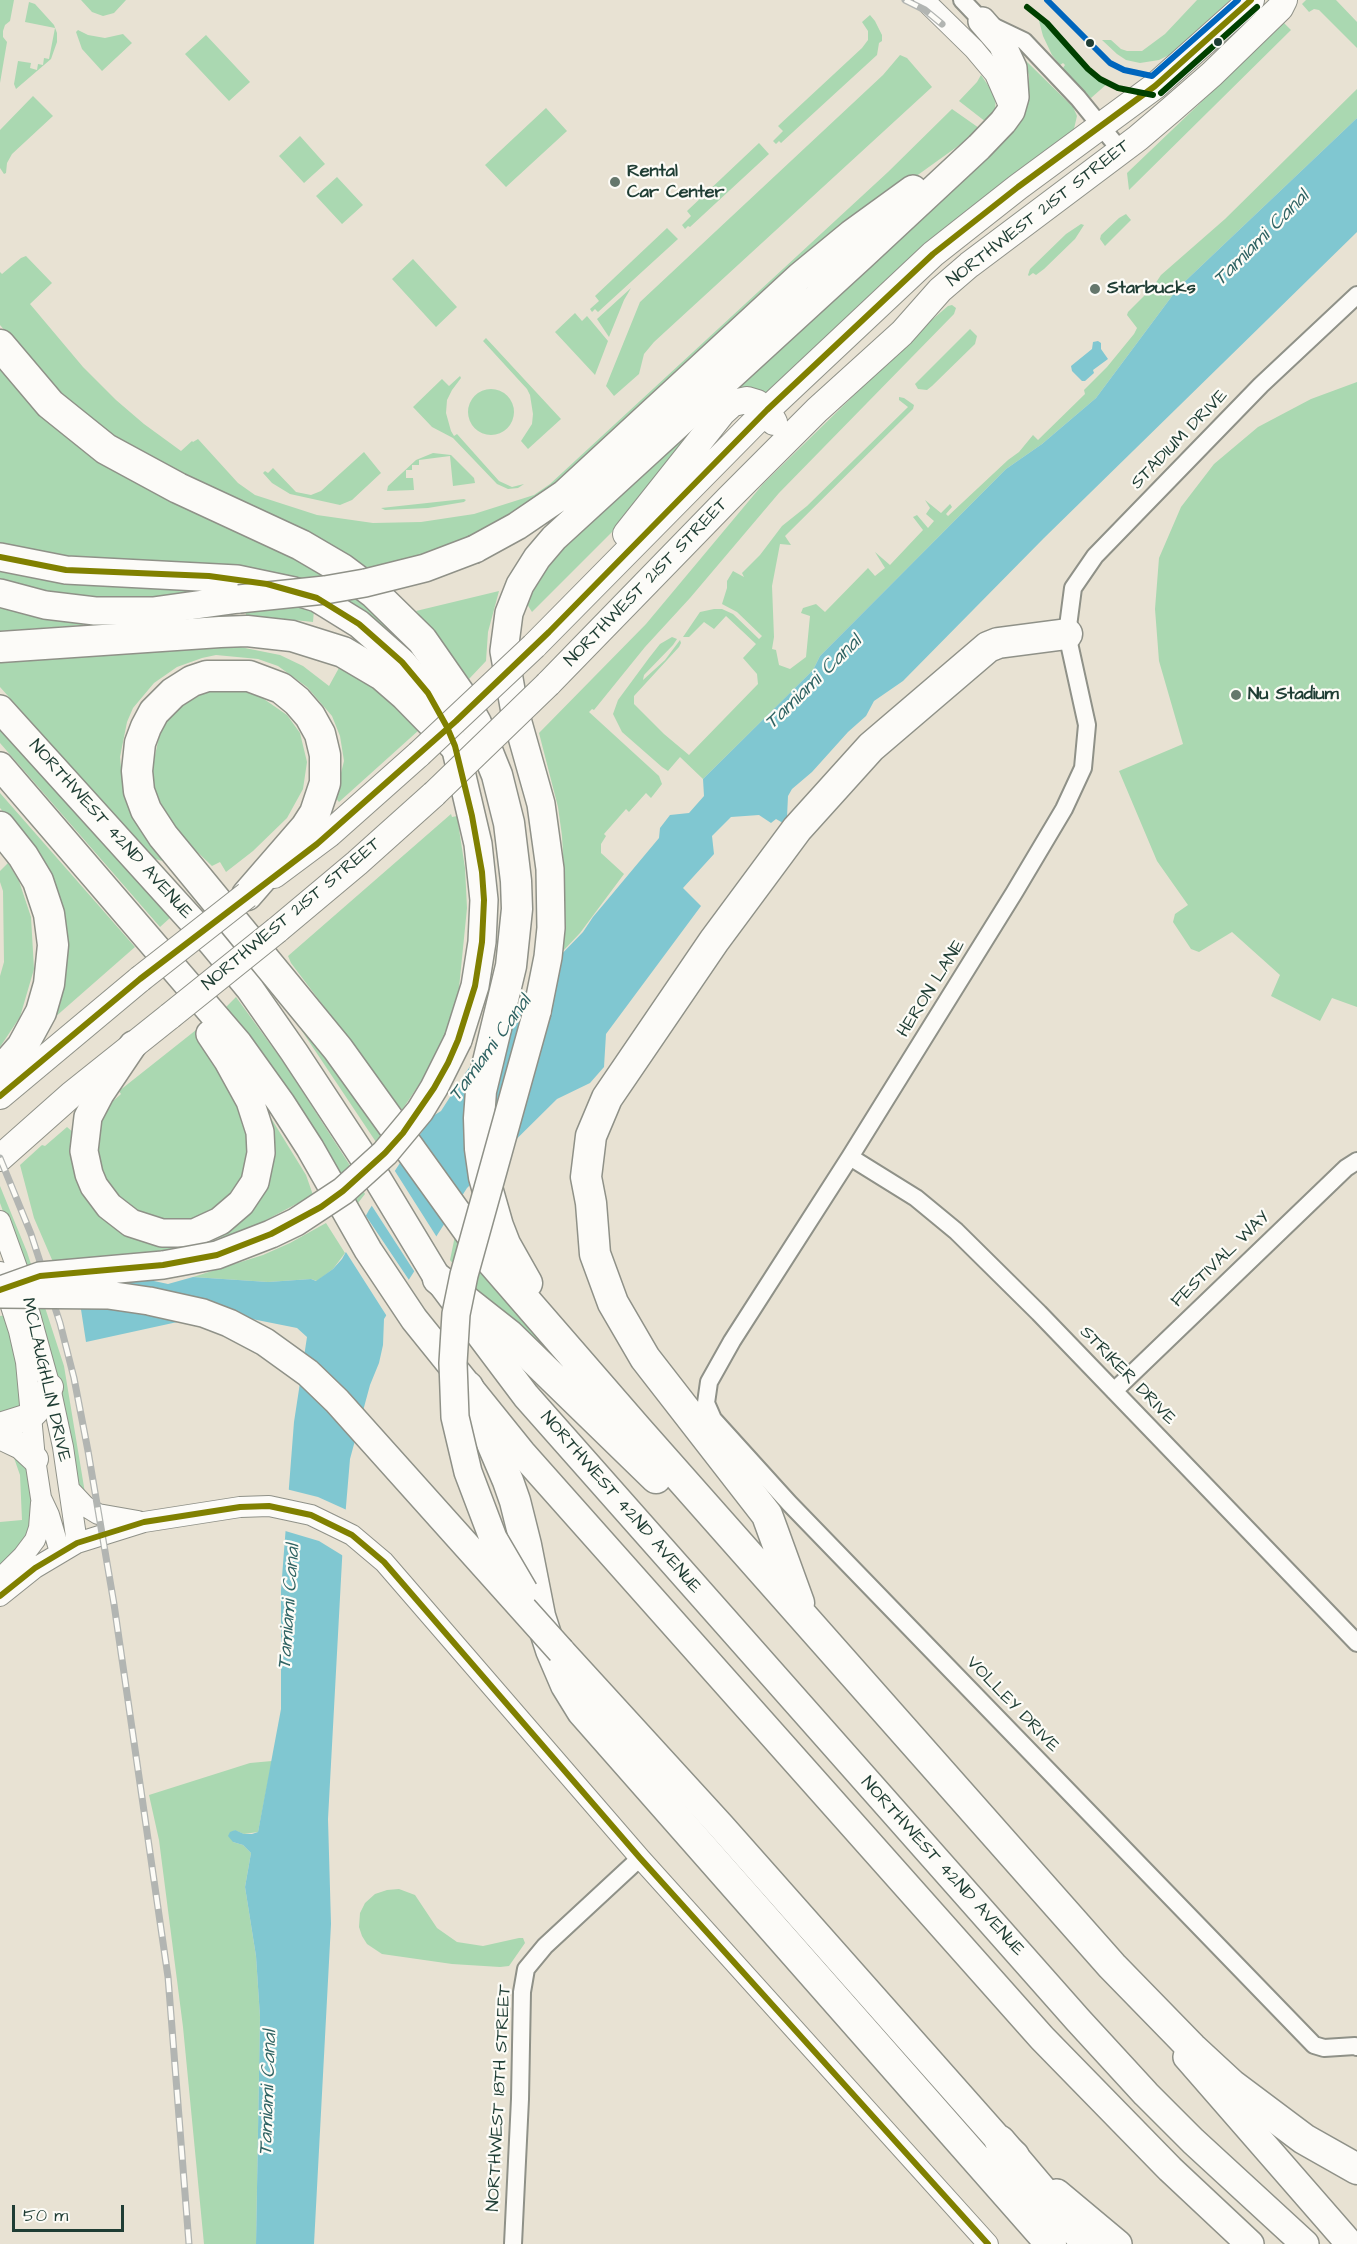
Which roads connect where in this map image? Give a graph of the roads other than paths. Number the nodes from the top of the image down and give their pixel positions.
1 (924, 0) edge
2 (962, 0) edge
3 (1251, 0) edge
4 (1284, 0) edge
5 (982, 21) junction
6 (1011, 111) junction
7 (1102, 127) junction
8 (1121, 151) junction
9 (964, 161) junction
10 (1357, 295) edge
11 (0, 345) edge
12 (767, 410) junction
13 (729, 498) junction
14 (0, 557) edge
15 (0, 593) edge
16 (1067, 634) junction
17 (0, 647) edge
18 (0, 709) edge
19 (454, 746) junction
20 (0, 766) edge
21 (0, 827) edge
22 (247, 895) junction
23 (195, 990) junction
24 (134, 1045) junction
25 (0, 1072) edge
26 (0, 1096) edge
27 (8, 1151) edge
28 (850, 1157) junction
29 (1357, 1161) edge
30 (0, 1221) edge
31 (0, 1272) edge
32 (438, 1279) junction
33 (0, 1292) edge
34 (557, 1335) junction
35 (732, 1341) joint
36 (50, 1387) junction
37 (468, 1387) junction
38 (1114, 1391) junction
39 (31, 1416) junction
40 (0, 1426) edge
41 (0, 1436) edge
42 (35, 1459) junction
43 (69, 1489) junction
44 (41, 1498) junction
45 (144, 1522) junction
46 (730, 1534) junction
47 (69, 1548) junction
48 (0, 1579) edge
49 (0, 1596) edge
50 (804, 1617) junction
51 (1357, 1643) edge
52 (561, 1651) junction
53 (640, 1858) junction
54 (1112, 1966) junction
55 (1357, 2047) edge
56 (1000, 2141) junction
57 (1357, 2169) edge
58 (513, 2244) edge
59 (988, 2244) edge
60 (1051, 2244) edge
61 (1087, 2244) edge
62 (1118, 2244) edge
63 (1250, 2244) edge
64 (1305, 2244) edge
65 (1350, 2244) edge

1 - 6 street
2 - 5 street
3 - 7 main road, NORTHWEST 21ST STREET
4 - 8 main road, NORTHWEST 21ST STREET
5 - 6 highway
5 - 7 street
6 - 9 highway
7 - 8 street
7 - 12 main road, NORTHWEST 21ST STREET
8 - 13 main road, NORTHWEST 21ST STREET
9 - 15 highway, bridge
9 - 52 highway, bridge
10 - 16 street, STADIUM DRIVE
11 - 34 highway
12 - 13 main road
12 - 22 main road, NORTHWEST 21ST STREET, bridge
13 - 24 main road, NORTHWEST 21ST STREET, bridge
14 - 19 highway
16 - 28 street, HERON LANE
16 - 50 highway
17 - 19 highway
18 - 32 highway, NORTHWEST 42ND AVENUE
19 - 33 highway, bridge
20 - 23 highway
21 - 25 highway
22 - 26 main road, NORTHWEST 21ST STREET, bridge
22 - 34 highway
23 - 24 highway
23 - 37 highway
24 - 27 main road, NORTHWEST 21ST STREET
28 - 35 street, HERON LANE
28 - 38 street, STRIKER DRIVE
29 - 38 street, FESTIVAL WAY
30 - 36 street, MCLAUGHLIN DRIVE
31 - 39 street, MCLAUGHLIN DRIVE
32 - 46 highway
32 - 64 highway, NORTHWEST 42ND AVENUE
33 - 52 highway, bridge
34 - 46 highway
35 - 55 street, VOLLEY DRIVE
36 - 39 main road
36 - 43 street, MCLAUGHLIN DRIVE
37 - 60 highway
37 - 63 highway
38 - 51 street, STRIKER DRIVE
39 - 40 main road
39 - 42 street, MCLAUGHLIN DRIVE
41 - 42 main road
42 - 44 street, MCLAUGHLIN DRIVE
43 - 45 street
43 - 47 street, MCLAUGHLIN DRIVE
44 - 47 street, MCLAUGHLIN DRIVE
44 - 48 street
45 - 47 street
45 - 53 street
46 - 50 highway
47 - 49 street
50 - 54 highway
52 - 56 highway
53 - 58 street, NORTHWEST 18TH STREET
53 - 59 street
54 - 57 highway
54 - 65 highway
56 - 61 highway
56 - 62 highway

